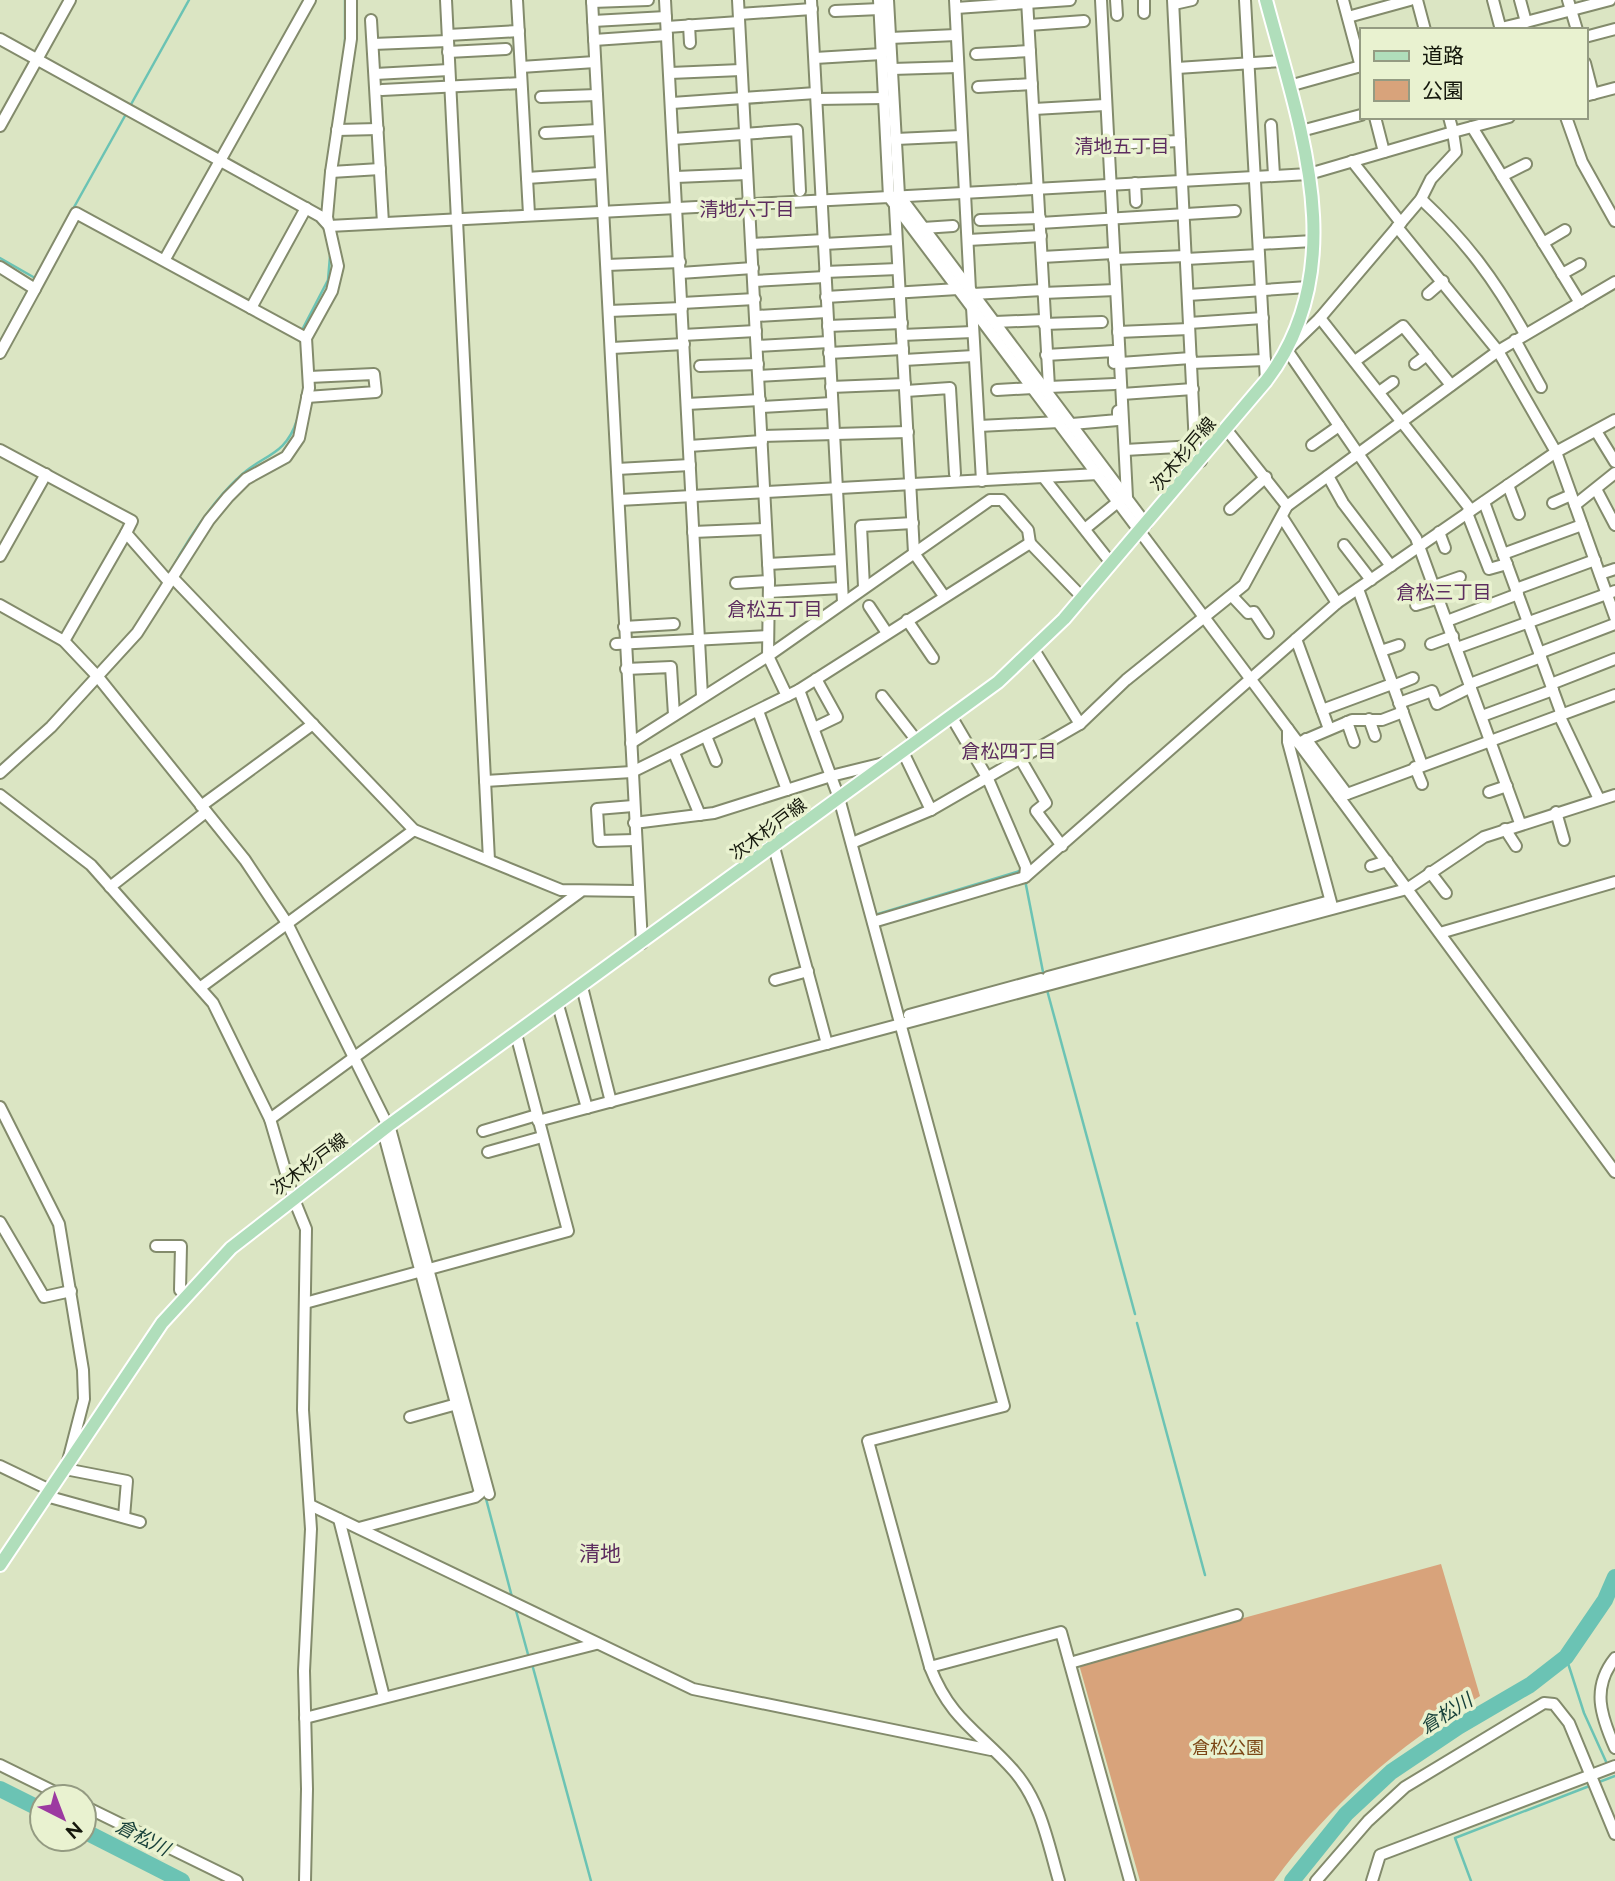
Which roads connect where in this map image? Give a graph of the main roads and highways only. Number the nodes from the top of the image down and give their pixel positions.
1 (1266, 0) edge
2 (4, 1549) edge
3 (0, 1566) edge

1 - 2 main road, 次木杉戸線
2 - 3 main road, 次木杉戸線

